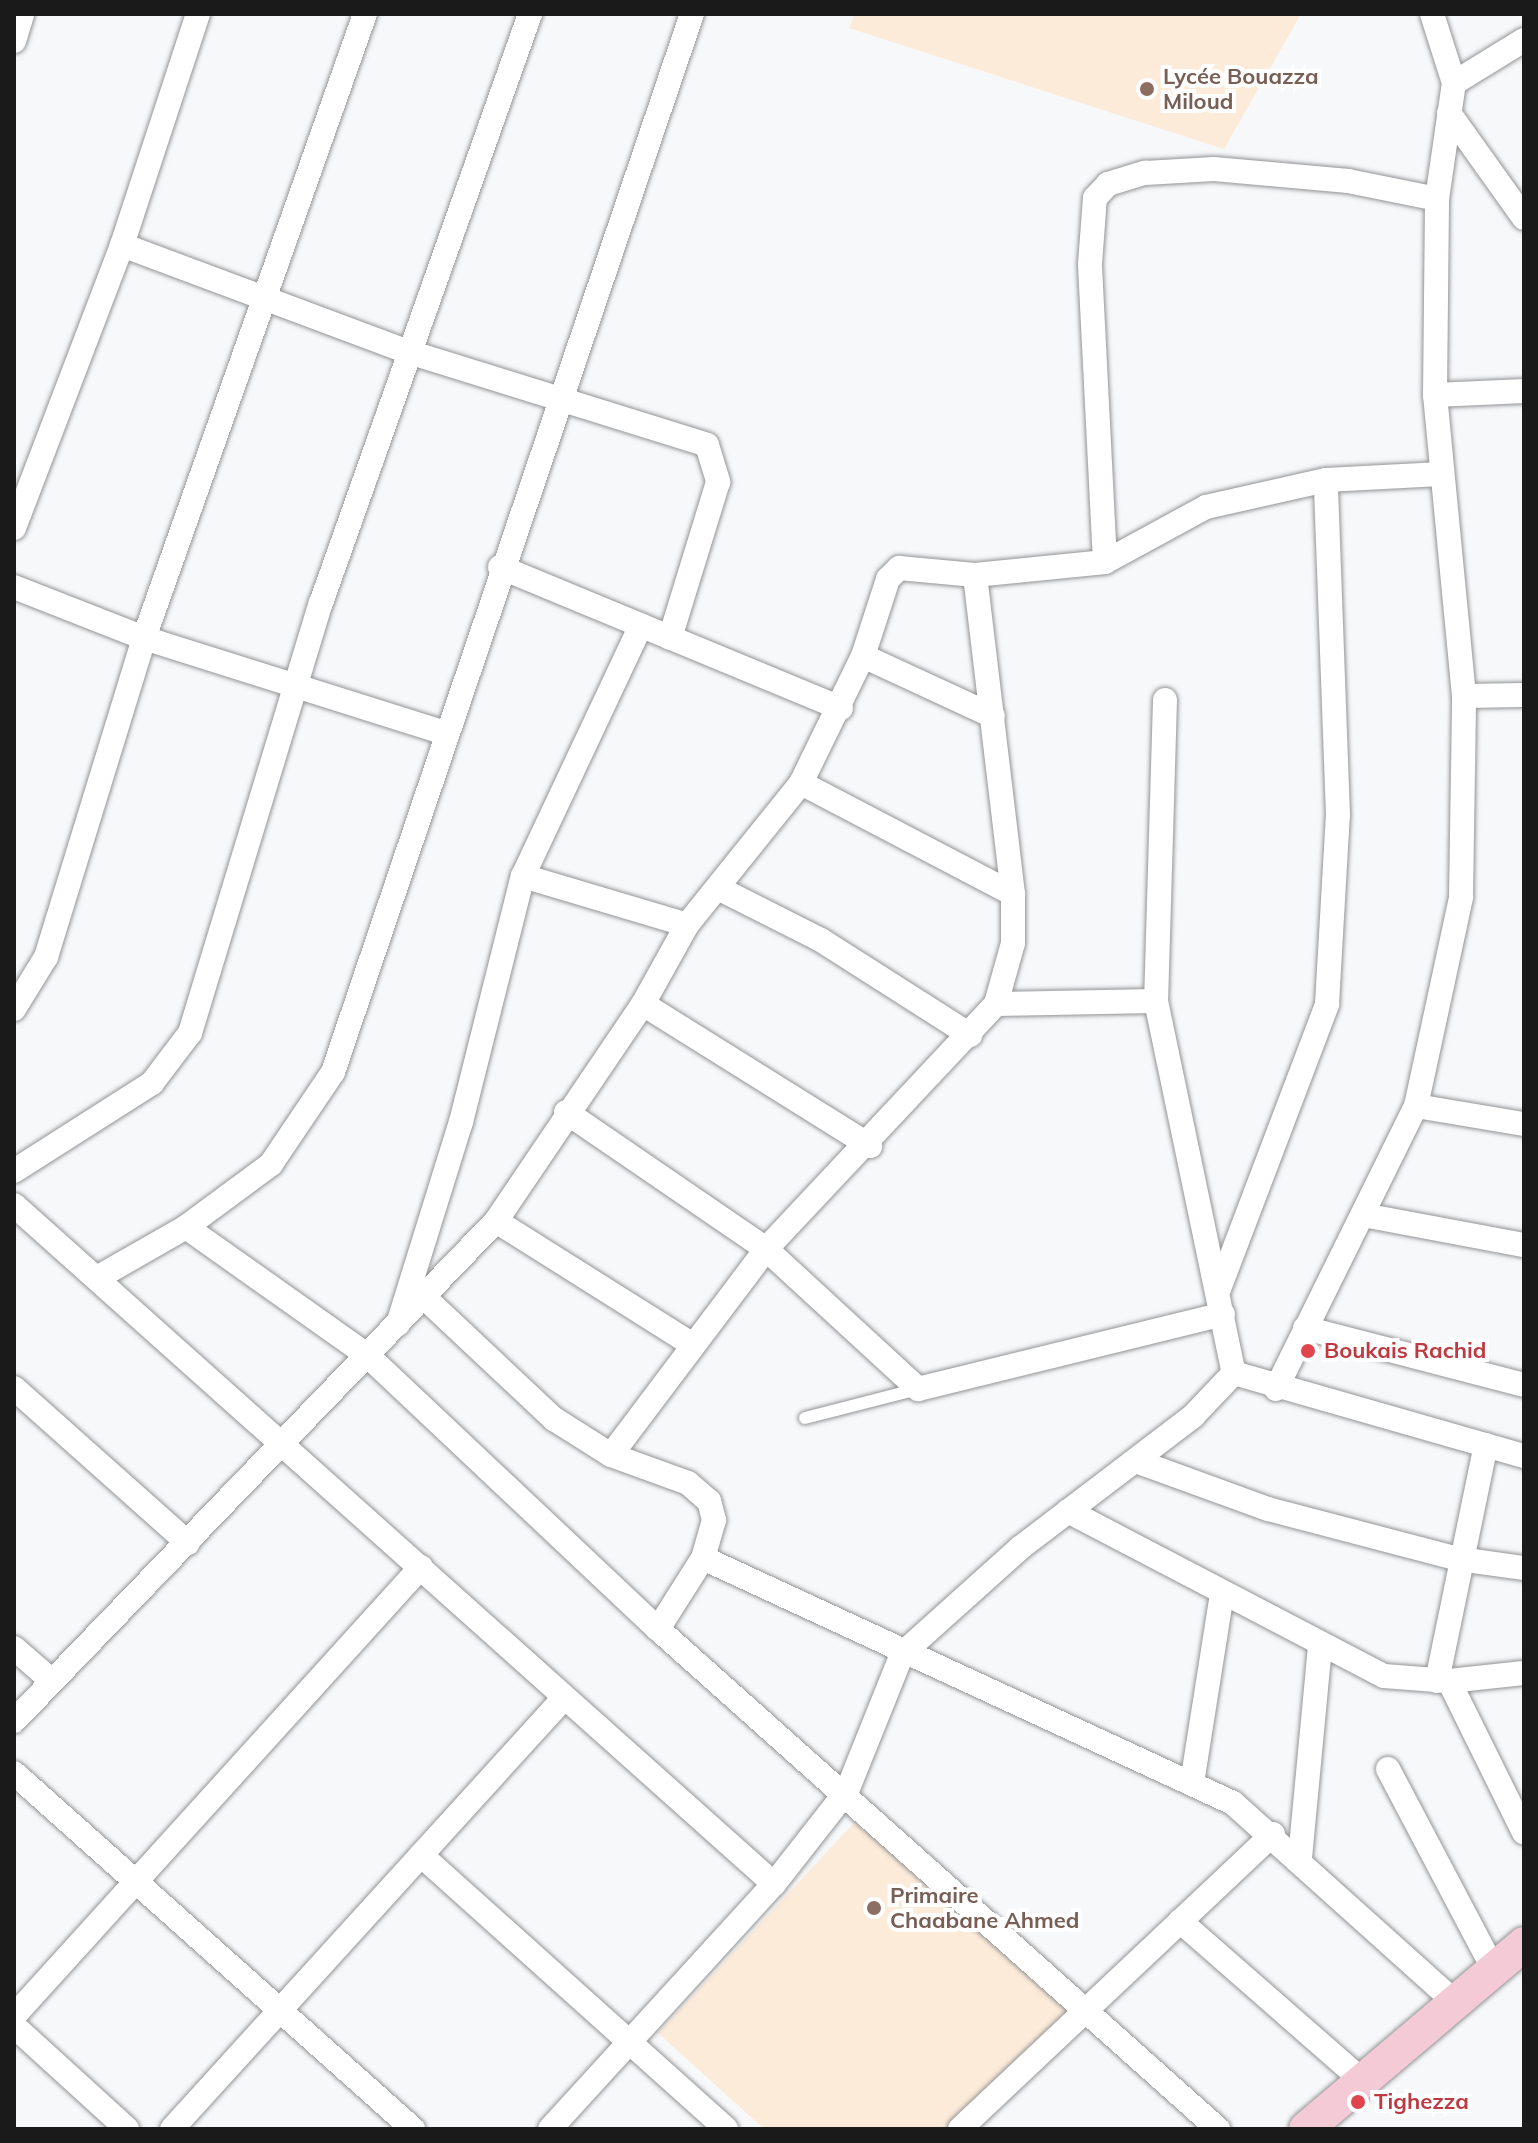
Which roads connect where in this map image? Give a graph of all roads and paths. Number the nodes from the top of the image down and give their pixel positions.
1 (22, 14) edge
2 (198, 14) edge
3 (365, 14) edge
4 (530, 14) edge
5 (692, 14) edge
6 (1432, 14) edge
7 (1524, 40) edge
8 (14, 41) edge
9 (1454, 83) junction
10 (1449, 113) junction
11 (1437, 199) junction
12 (1524, 218) edge
13 (122, 245) junction
14 (266, 296) junction
15 (406, 351) junction
16 (1524, 391) edge
17 (560, 394) junction
18 (1435, 395) junction
19 (1441, 474) junction
20 (1326, 480) junction
21 (14, 528) edge
22 (1105, 562) junction
23 (500, 567) junction
24 (975, 575) junction
25 (14, 587) edge
26 (641, 625) junction
27 (144, 638) junction
28 (670, 638) junction
29 (863, 656) junction
30 (295, 689) junction
31 (1524, 695) edge
32 (1464, 696) junction
33 (1165, 700) dead end
34 (841, 708) junction
35 (993, 716) junction
36 (446, 733) junction
37 (801, 783) junction
38 (523, 876) junction
39 (718, 888) junction
40 (1013, 894) junction
41 (687, 925) junction
42 (1156, 1001) junction
43 (643, 1004) junction
44 (996, 1004) junction
45 (14, 1009) edge
46 (970, 1035) junction
47 (1416, 1106) junction
48 (566, 1112) junction
49 (1524, 1124) edge
50 (870, 1146) junction
51 (14, 1171) edge
52 (14, 1205) edge
53 (1363, 1215) junction
54 (496, 1221) junction
55 (186, 1227) junction
56 (1524, 1245) edge
57 (766, 1249) junction
58 (97, 1278) junction
59 (1219, 1289) junction
60 (425, 1298) junction
61 (1223, 1314) junction
62 (397, 1326) junction
63 (1305, 1328) junction
64 (693, 1345) junction
65 (367, 1355) junction
66 (1234, 1373) junction
67 (1524, 1385) edge
68 (14, 1388) edge
69 (918, 1389) junction
70 (1276, 1389) junction
71 (805, 1418) dead end
72 (282, 1440) junction
73 (1486, 1445) junction
74 (611, 1455) junction
75 (1524, 1456) edge
76 (1136, 1461) junction
77 (1068, 1511) junction
78 (188, 1543) junction
79 (703, 1558) junction
80 (1459, 1559) junction
81 (421, 1567) junction
82 (1524, 1568) edge
83 (1222, 1593) junction
84 (658, 1629) junction
85 (14, 1648) edge
86 (1320, 1648) junction
87 (902, 1654) junction
88 (1524, 1673) edge
89 (51, 1680) junction
90 (1443, 1681) junction
91 (563, 1699) junction
92 (14, 1721) edge
93 (1388, 1769) dead end
94 (14, 1773) edge
95 (1192, 1783) junction
96 (847, 1791) junction
97 (1524, 1833) edge
98 (1273, 1834) junction
99 (421, 1855) junction
100 (1300, 1858) junction
101 (136, 1881) junction
102 (774, 1884) junction
103 (1180, 1921) junction
104 (1524, 1944) edge
105 (1494, 1970) junction
106 (1455, 2002) junction
107 (1088, 2009) junction
108 (282, 2011) junction
109 (14, 2016) edge
110 (14, 2026) edge
111 (630, 2041) junction
112 (1363, 2081) junction
113 (127, 2129) edge
114 (172, 2129) edge
115 (413, 2129) edge
116 (550, 2129) edge
117 (726, 2129) edge
118 (960, 2129) edge
119 (1218, 2129) edge
120 (1306, 2129) edge

1 - 8 street
2 - 13 street
3 - 14 street
4 - 15 street
5 - 17 street
6 - 9 street
7 - 9 street
9 - 10 street
10 - 11 street
10 - 12 street
11 - 18 street
11 - 22 street
13 - 14 street
13 - 21 street
14 - 15 street
14 - 27 street
15 - 17 street
15 - 30 street
16 - 18 street
17 - 23 street
17 - 28 street
18 - 19 street
19 - 20 street
19 - 32 street
20 - 22 street
20 - 59 street
22 - 24 street
23 - 26 street
23 - 36 street
24 - 29 street
24 - 35 street
25 - 27 street
26 - 28 street
26 - 38 street
27 - 30 street
27 - 45 street
28 - 34 street
29 - 34 street
29 - 35 street
30 - 36 street
30 - 51 street
31 - 32 street
32 - 47 street
33 - 42 street
34 - 37 street
35 - 40 street
36 - 55 street
37 - 39 street
37 - 40 street
38 - 41 street
38 - 62 street
39 - 41 street
39 - 46 street
40 - 44 street
41 - 43 street
42 - 44 street
42 - 59 street
43 - 48 street
43 - 50 street
44 - 46 street
46 - 50 street
47 - 49 street
47 - 53 street
48 - 54 street
48 - 57 street
50 - 57 street
52 - 58 street
53 - 56 street
53 - 63 street
54 - 60 street
54 - 64 street
55 - 58 street
55 - 65 street
57 - 64 street
57 - 69 street
58 - 72 street
59 - 61 street
60 - 62 street
60 - 74 street
61 - 66 street
61 - 69 street
62 - 65 street
63 - 67 street
63 - 70 street
64 - 74 street
65 - 72 street
65 - 84 street
66 - 70 street
66 - 76 street
68 - 78 street
69 - 71 lane
70 - 73 street
72 - 78 street
72 - 81 street
73 - 75 street
73 - 80 street
74 - 79 street
76 - 77 street
76 - 80 street
77 - 83 street
77 - 87 street
78 - 89 street
79 - 84 street
79 - 87 street
80 - 82 street
80 - 90 street
81 - 91 street
81 - 101 street
83 - 86 street
83 - 95 street
84 - 96 street
85 - 89 street
86 - 90 street
86 - 100 street
87 - 95 street
87 - 96 street
88 - 90 street
89 - 92 street
90 - 97 street
91 - 99 street
91 - 102 street
93 - 105 street
94 - 101 street
95 - 98 street
96 - 102 street
96 - 107 street
98 - 100 street
98 - 103 street
99 - 108 street
99 - 111 street
100 - 106 street
101 - 108 street
101 - 109 street
102 - 111 street
103 - 107 street
103 - 112 street
104 - 105 street
105 - 106 street
106 - 112 street
107 - 118 street
107 - 119 street
108 - 114 street
108 - 115 street
110 - 113 street
111 - 116 street
111 - 117 street
112 - 120 street

